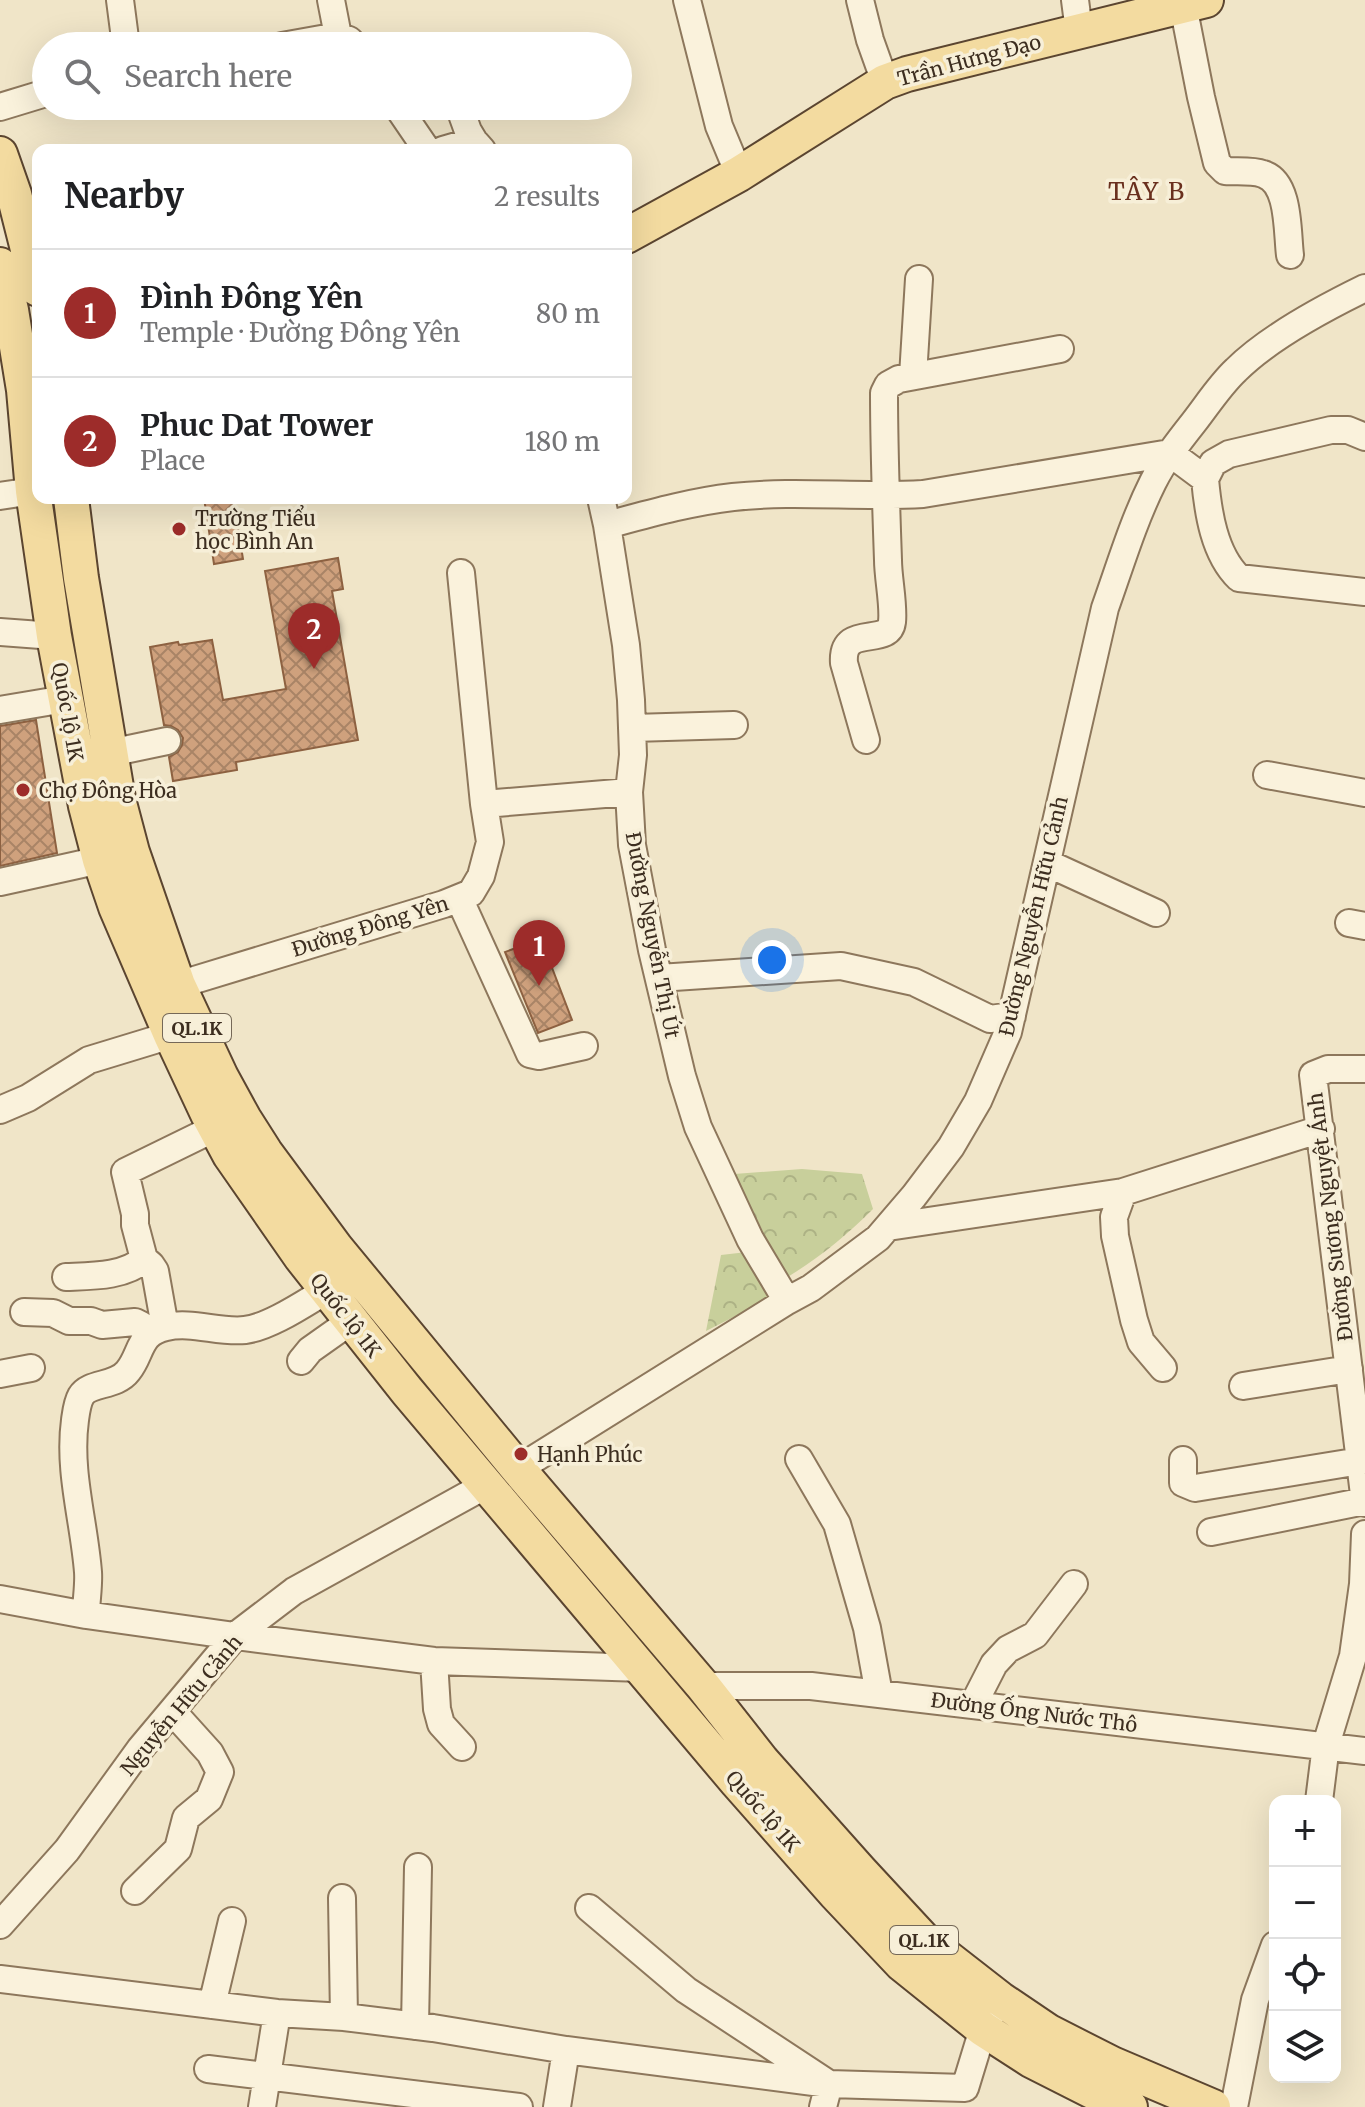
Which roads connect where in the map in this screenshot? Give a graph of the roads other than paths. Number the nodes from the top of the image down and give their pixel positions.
1 (120, 0) edge
2 (331, 0) edge
3 (687, 0) edge
4 (860, 0) edge
5 (1191, 2) edge
6 (1077, 16) edge
7 (124, 32) edge
8 (343, 32) edge
9 (885, 82) junction
10 (32, 97) edge
11 (0, 107) edge
12 (407, 120) edge
13 (464, 120) edge
14 (423, 144) edge
15 (477, 144) edge
16 (2, 163) edge
17 (739, 174) junction
18 (632, 233) edge
19 (1290, 255) dead end
20 (0, 265) edge
21 (32, 265) edge
22 (919, 279) dead end
23 (1365, 288) edge
24 (1060, 349) dead end
25 (913, 376) junction
26 (31, 389) edge
27 (1365, 437) edge
28 (1170, 453) junction
29 (1205, 479) junction
30 (17, 493) edge
31 (886, 497) junction
32 (72, 504) edge
33 (602, 504) edge
34 (607, 525) junction
35 (461, 573) dead end
36 (1365, 592) edge
37 (0, 632) edge
38 (54, 636) junction
39 (65, 699) junction
40 (0, 710) edge
41 (734, 725) dead end
42 (633, 728) junction
43 (866, 740) dead end
44 (167, 741) dead end
45 (110, 753) junction
46 (1267, 775) dead end
47 (629, 792) junction
48 (1365, 793) edge
49 (484, 804) junction
50 (116, 856) junction
51 (1047, 863) junction
52 (0, 882) edge
53 (459, 898) junction
54 (1156, 913) dead end
55 (659, 978) junction
56 (178, 985) junction
57 (1012, 1016) junction
58 (171, 1035) junction
59 (584, 1046) dead end
60 (1365, 1069) edge
61 (0, 1110) edge
62 (215, 1128) junction
63 (1321, 1129) junction
64 (1123, 1192) junction
65 (888, 1227) junction
66 (144, 1259) junction
67 (66, 1277) dead end
68 (327, 1290) junction
69 (787, 1301) junction
70 (24, 1312) dead end
71 (351, 1321) junction
72 (1354, 1328) edge
73 (158, 1330) junction
74 (301, 1361) dead end
75 (31, 1368) dead end
76 (1163, 1368) dead end
77 (1349, 1369) junction
78 (0, 1374) edge
79 (1243, 1386) dead end
80 (799, 1459) dead end
81 (1183, 1460) dead end
82 (1360, 1461) junction
83 (518, 1469) junction
84 (486, 1485) junction
85 (1365, 1502) edge
86 (1211, 1532) dead end
87 (1365, 1534) edge
88 (1074, 1584) dead end
89 (0, 1599) edge
90 (86, 1615) junction
91 (235, 1636) junction
92 (434, 1661) junction
93 (642, 1668) junction
94 (703, 1686) junction
95 (879, 1694) junction
96 (973, 1705) junction
97 (173, 1712) junction
98 (1326, 1745) junction
99 (462, 1747) dead end
100 (1365, 1751) edge
101 (1320, 1795) edge
102 (418, 1867) dead end
103 (135, 1891) dead end
104 (342, 1898) dead end
105 (589, 1908) dead end
106 (232, 1921) dead end
107 (0, 1925) edge
108 (1269, 1962) edge
109 (0, 1979) edge
110 (1000, 1999) junction
111 (212, 2005) junction
112 (277, 2013) junction
113 (344, 2017) junction
114 (415, 2026) junction
115 (983, 2029) junction
116 (1036, 2043) junction
117 (566, 2050) junction
118 (208, 2069) dead end
119 (268, 2077) junction
120 (826, 2096) edge
121 (1078, 2096) edge
122 (262, 2107) edge
123 (519, 2107) edge
124 (557, 2107) edge
125 (1130, 2107) edge
126 (1213, 2107) edge
127 (1234, 2107) edge

1 - 7 street
2 - 8 street
3 - 17 street
4 - 9 street
5 - 6 main road, Trần Hưng Đạo
5 - 19 street
6 - 9 main road, Trần Hưng Đạo
9 - 17 main road, Trần Hưng Đạo
10 - 11 street
12 - 14 street
13 - 15 street
16 - 21 main road
17 - 18 main road, Trần Hưng Đạo
20 - 26 main road, Quốc lộ 1K / QL.1K
22 - 25 street
23 - 28 street, Đường Nguyễn Hữu Cảnh
24 - 25 street
25 - 31 street
26 - 30 main road, Quốc lộ 1K / QL.1K
27 - 29 street
28 - 29 street
28 - 31 street
28 - 51 street, Đường Nguyễn Hữu Cảnh
29 - 36 street
30 - 38 main road, Quốc lộ 1K / QL.1K
31 - 34 street
31 - 43 street
32 - 45 main road, Quốc lộ 1K / QL.1K
33 - 34 street, Đường Nguyễn Thị Út
34 - 42 street, Đường Nguyễn Thị Út
35 - 49 street, Đường Đông Yên
37 - 38 street
38 - 39 main road, Quốc lộ 1K / QL.1K
39 - 40 street
39 - 50 main road, Quốc lộ 1K / QL.1K
41 - 42 street
42 - 47 street, Đường Nguyễn Thị Út
44 - 45 street
45 - 50 main road, Quốc lộ 1K / QL.1K
46 - 48 street
47 - 49 street
47 - 55 street, Đường Nguyễn Thị Út
49 - 53 street, Đường Đông Yên
50 - 52 street
50 - 56 main road, Quốc lộ 1K / QL.1K
50 - 58 main road, Quốc lộ 1K / QL.1K
51 - 54 street
51 - 57 street, Đường Nguyễn Hữu Cảnh
53 - 56 street, Đường Đông Yên
53 - 59 street
55 - 57 street
55 - 69 street, Đường Nguyễn Thị Út
56 - 83 main road, Quốc lộ 1K / QL.1K
57 - 65 street, Đường Nguyễn Hữu Cảnh
58 - 61 street
58 - 62 main road, Quốc lộ 1K / QL.1K
60 - 63 street, Đường Sương Nguyệt Ánh
62 - 66 street
62 - 68 main road, Quốc lộ 1K / QL.1K
63 - 64 street
63 - 72 street, Đường Sương Nguyệt Ánh
64 - 65 street
64 - 76 street
65 - 69 street, Đường Nguyễn Hữu Cảnh
66 - 67 street
66 - 73 street
68 - 71 main road, Quốc lộ 1K / QL.1K
68 - 73 street
69 - 83 street, Đường Nguyễn Hữu Cảnh
70 - 73 street
71 - 74 street
71 - 84 main road, Quốc lộ 1K / QL.1K
72 - 77 street, Đường Sương Nguyệt Ánh
73 - 90 street
75 - 78 street
77 - 79 street
77 - 82 street, Đường Sương Nguyệt Ánh
80 - 95 street
81 - 82 street
82 - 85 street, Đường Sương Nguyệt Ánh
83 - 94 main road, Quốc lộ 1K / QL.1K
84 - 91 street, Nguyễn Hữu Cảnh
84 - 93 main road, Quốc lộ 1K
85 - 86 street
87 - 98 street
88 - 96 street
89 - 90 street
90 - 91 street
91 - 92 street
91 - 97 street, Nguyễn Hữu Cảnh
92 - 93 street
92 - 99 street
93 - 115 main road, Quốc lộ 1K / QL.1K
94 - 95 street, Đường Ống Nước Thô
94 - 110 main road, Quốc lộ 1K / QL.1K
95 - 96 street, Đường Ống Nước Thô
96 - 98 street, Đường Ống Nước Thô
97 - 103 street
97 - 107 street, Nguyễn Hữu Cảnh
98 - 100 street, Đường Ống Nước Thô
98 - 101 street
102 - 114 street
104 - 113 street
105 - 120 street
106 - 111 street
108 - 127 street
109 - 111 street
110 - 115 street
110 - 116 main road, Quốc lộ 1K / QL.1K
111 - 112 street
112 - 113 street
112 - 119 street
113 - 114 street
114 - 117 street
115 - 116 main road, Quốc lộ 1K / QL.1K
115 - 120 street
116 - 121 main road, Quốc lộ 1K / QL.1K
116 - 126 main road, Quốc lộ 1K / QL.1K
117 - 120 street
117 - 124 street
118 - 119 street
119 - 122 street
119 - 123 street
121 - 125 main road, Quốc lộ 1K / QL.1K

